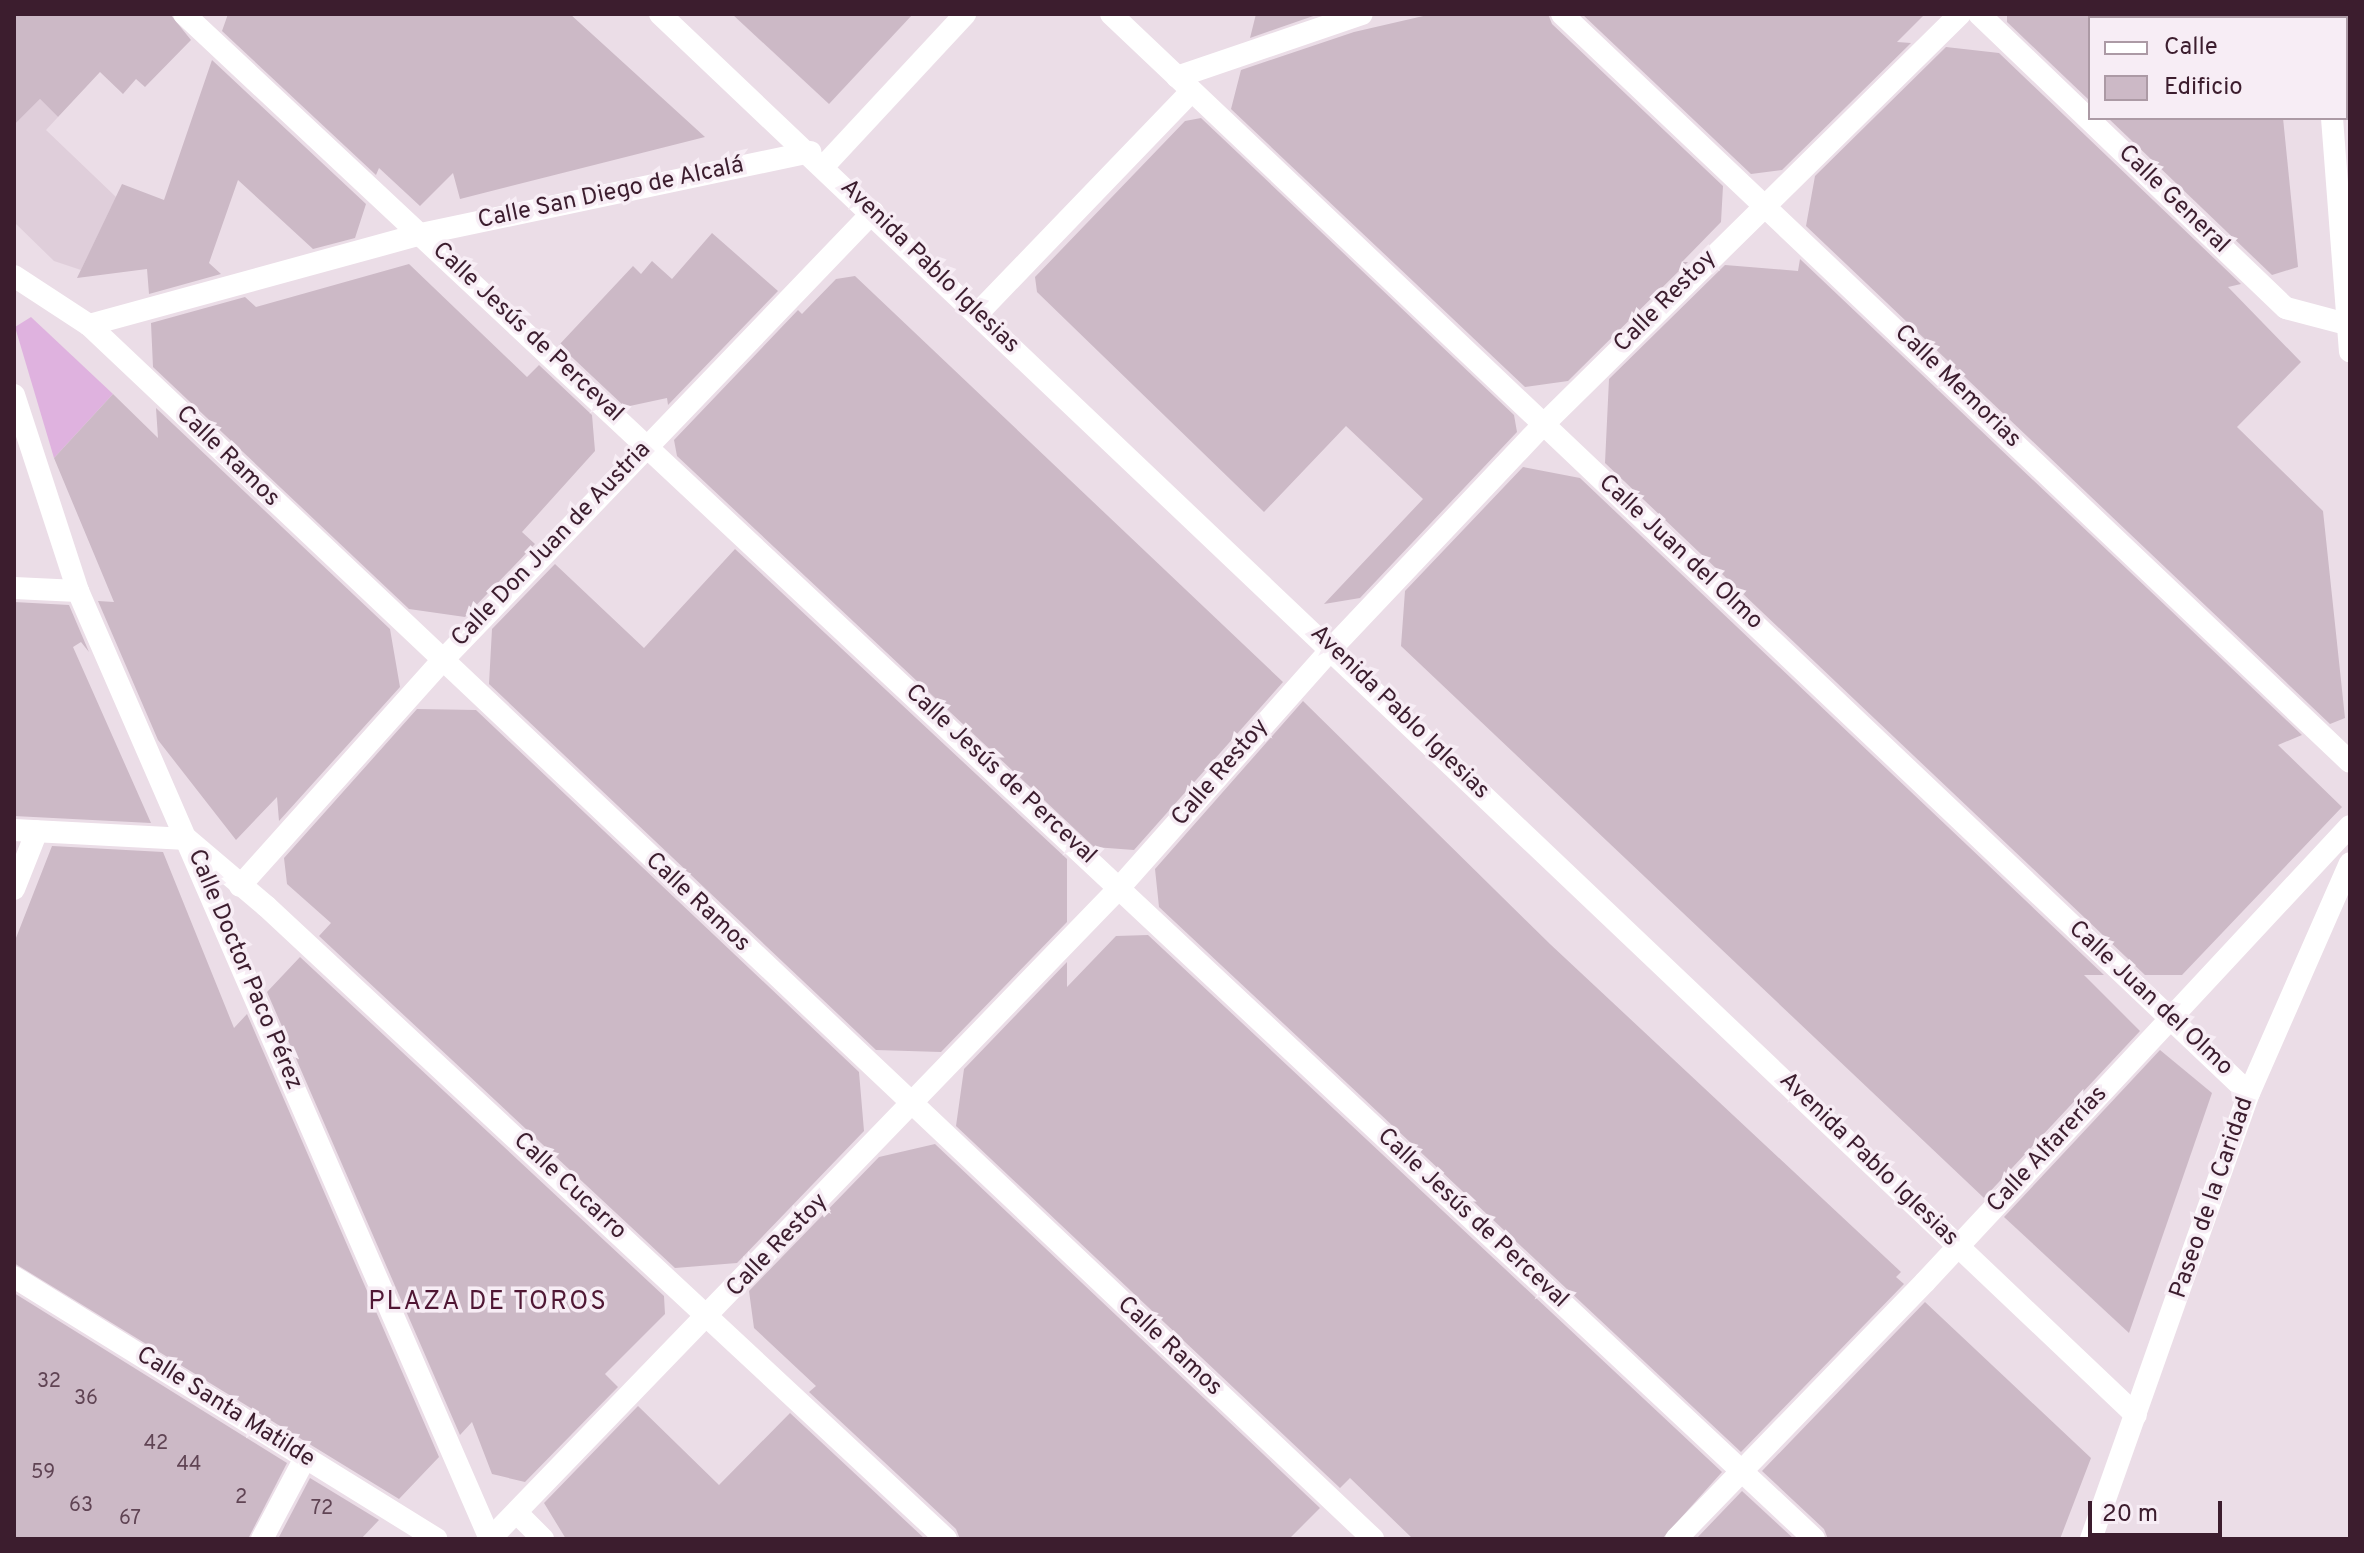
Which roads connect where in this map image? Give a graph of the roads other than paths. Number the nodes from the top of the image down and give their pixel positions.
1 (184, 14) edge
2 (660, 14) edge
3 (965, 14) edge
4 (1111, 14) edge
5 (1362, 14) edge
6 (1562, 14) edge
7 (1960, 14) edge
8 (1979, 14) edge
9 (1184, 84) junction
10 (2088, 118) edge
11 (2090, 120) edge
12 (2332, 120) edge
13 (817, 160) junction
14 (1764, 203) junction
15 (873, 212) junction
16 (421, 234) junction
17 (14, 276) edge
18 (978, 313) junction
19 (89, 325) junction
20 (2349, 325) edge
21 (2350, 351) edge
22 (14, 395) edge
23 (1544, 424) junction
24 (647, 445) junction
25 (14, 588) edge
26 (78, 591) junction
27 (1331, 649) junction
28 (441, 662) junction
29 (2350, 762) edge
30 (2350, 826) edge
31 (14, 830) edge
32 (37, 831) junction
33 (187, 839) junction
34 (2350, 863) edge
35 (240, 886) junction
36 (1120, 887) junction
37 (14, 889) edge
38 (2170, 1018) junction
39 (2249, 1093) junction
40 (913, 1106) junction
41 (1959, 1246) junction
42 (14, 1277) edge
43 (709, 1317) junction
44 (2136, 1415) junction
45 (305, 1458) junction
46 (1742, 1473) junction
47 (519, 1515) junction
48 (262, 1539) edge
49 (436, 1539) edge
50 (490, 1539) edge
51 (543, 1539) edge
52 (946, 1539) edge
53 (1373, 1539) edge
54 (1676, 1539) edge
55 (1814, 1539) edge
56 (2091, 1539) edge

1 - 16 street, Calle Jesús de Perceval
2 - 13 street, Avenida Pablo Iglesias
3 - 13 street
4 - 9 street, Calle Juan del Olmo
5 - 9 street
6 - 14 street, Calle Memorias
7 - 14 street, Calle Restoy
8 - 10 street, Calle General
9 - 18 street
9 - 23 street, Calle Juan del Olmo
11 - 20 street, Calle General
12 - 20 street
13 - 15 street, Avenida Pablo Iglesias
13 - 16 street, Calle San Diego de Alcalá
14 - 23 street, Calle Restoy
14 - 29 street, Calle Memorias
15 - 18 street, Avenida Pablo Iglesias
15 - 24 street, Calle Don Juan de Austria
16 - 19 street, Calle San Diego de Alcalá
16 - 24 street, Calle Jesús de Perceval
17 - 19 street, Calle Ramos
18 - 27 street, Avenida Pablo Iglesias
19 - 28 street, Calle Ramos
20 - 21 street
22 - 26 street, Calle Doctor Paco Pérez
23 - 27 street, Calle Restoy
23 - 38 street, Calle Juan del Olmo
24 - 28 street, Calle Don Juan de Austria
24 - 36 street, Calle Jesús de Perceval
25 - 26 street
26 - 33 street, Calle Doctor Paco Pérez
27 - 36 street, Calle Restoy
27 - 41 street, Avenida Pablo Iglesias
28 - 35 street, Calle Don Juan de Austria
28 - 40 street, Calle Ramos
30 - 38 street, Calle Alfarerías
31 - 32 street
32 - 33 street
32 - 37 street
33 - 35 street, Calle Cucarro
33 - 50 street, Calle Doctor Paco Pérez
34 - 39 street, Paseo de la Caridad
35 - 43 street, Calle Cucarro
36 - 40 street, Calle Restoy
36 - 46 street, Calle Jesús de Perceval
38 - 39 street, Calle Juan del Olmo
38 - 41 street, Calle Alfarerías
39 - 44 street, Paseo de la Caridad
40 - 43 street, Calle Restoy
40 - 53 street, Calle Ramos
41 - 44 street, Avenida Pablo Iglesias
41 - 46 street, Calle Alfarerías
42 - 45 street, Calle Santa Matilde
43 - 47 street, Calle Restoy
43 - 52 street, Calle Cucarro
44 - 56 street, Paseo de la Caridad
45 - 48 street
45 - 49 street, Calle Santa Matilde
46 - 54 street, Calle Alfarerías
46 - 55 street, Calle Jesús de Perceval
47 - 50 street, Calle Restoy
47 - 51 street

